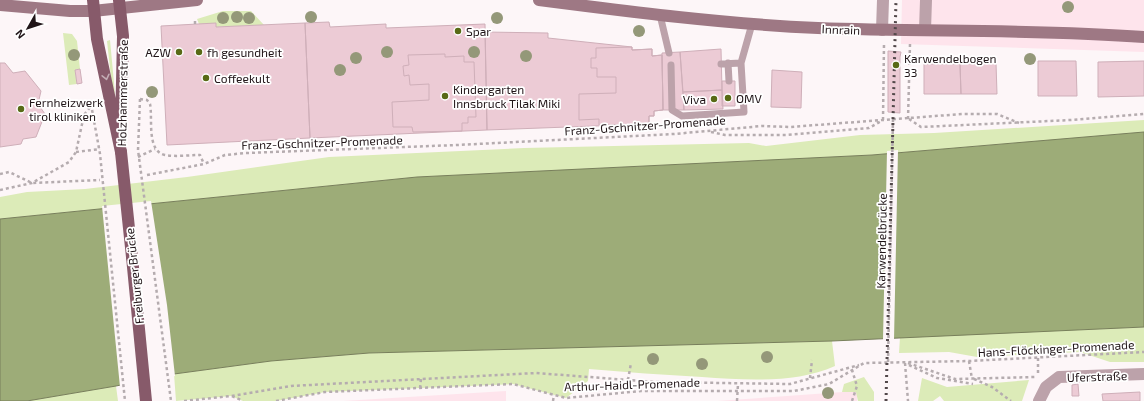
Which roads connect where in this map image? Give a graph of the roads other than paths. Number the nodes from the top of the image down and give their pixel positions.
1 (197, 0) edge
2 (539, 0) edge
3 (883, 0) edge
4 (926, 0) edge
5 (119, 4) edge
6 (0, 5) edge
7 (93, 5) edge
8 (660, 15) junction
9 (752, 24) junction
10 (883, 30) junction
11 (925, 30) junction
12 (1144, 37) edge
13 (669, 53) dead end
14 (741, 63) junction
15 (671, 65) dead end
16 (729, 81) dead end
17 (121, 152) junction
18 (1144, 374) edge
19 (146, 401) edge
20 (1039, 401) edge

1 - 5 main road
2 - 8 main road, Innrain
3 - 10 street
4 - 11 street
5 - 7 main road
5 - 17 main road, Holzhammerstraße
6 - 7 main road
7 -> 17 main road, Holzhammerstraße
8 - 9 main road, Innrain
8 - 13 lane
9 - 10 main road, Innrain
9 - 14 lane
10 - 11 main road, Innrain
11 - 12 main road, Innrain
14 - 15 lane
14 - 16 lane
17 - 19 main road, Freiburger Brücke, bridge
18 - 20 street, Uferstraße

